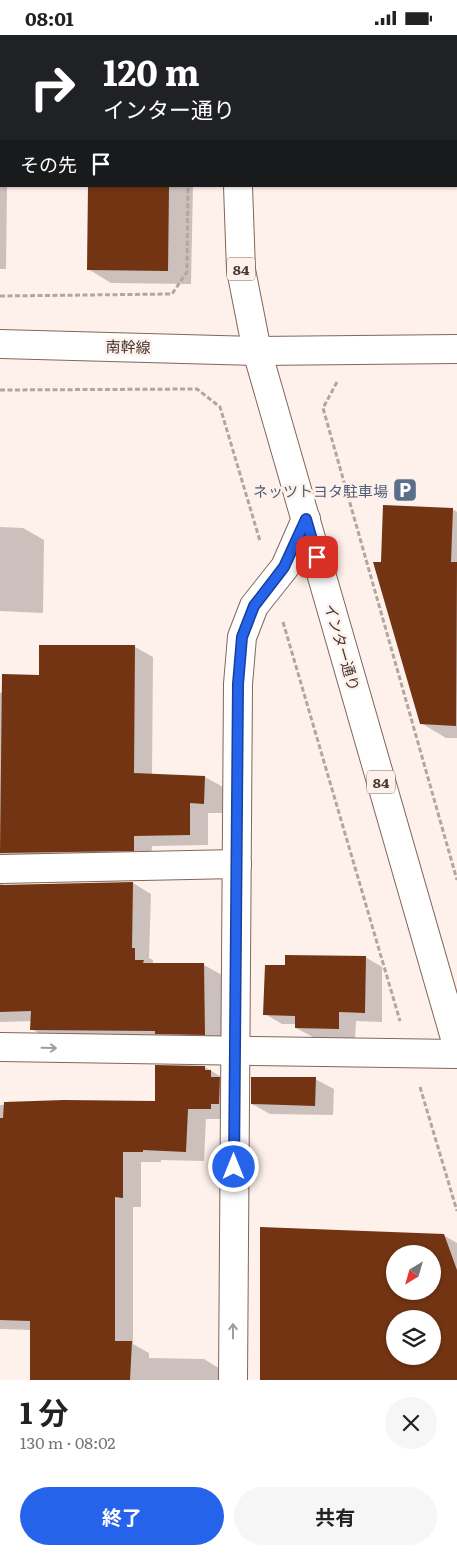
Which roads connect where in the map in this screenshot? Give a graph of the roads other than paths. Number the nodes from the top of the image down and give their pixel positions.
1 (238, 187) edge
2 (0, 344) edge
3 (457, 349) edge
4 (257, 351) junction
5 (306, 519) junction
6 (237, 865) junction
7 (0, 869) edge
8 (457, 1045) edge
9 (0, 1047) edge
10 (234, 1050) junction
11 (457, 1055) edge
12 (233, 1380) edge

1 - 4 street, インター通り / 84
2 - 4 street, 南幹線
3 - 4 street, 南幹線
4 - 5 street, インター通り / 84
5 - 6 street
5 - 8 street, インター通り / 84
6 - 7 street
6 - 10 street
9 -> 10 street
10 - 11 street
12 -> 10 street

